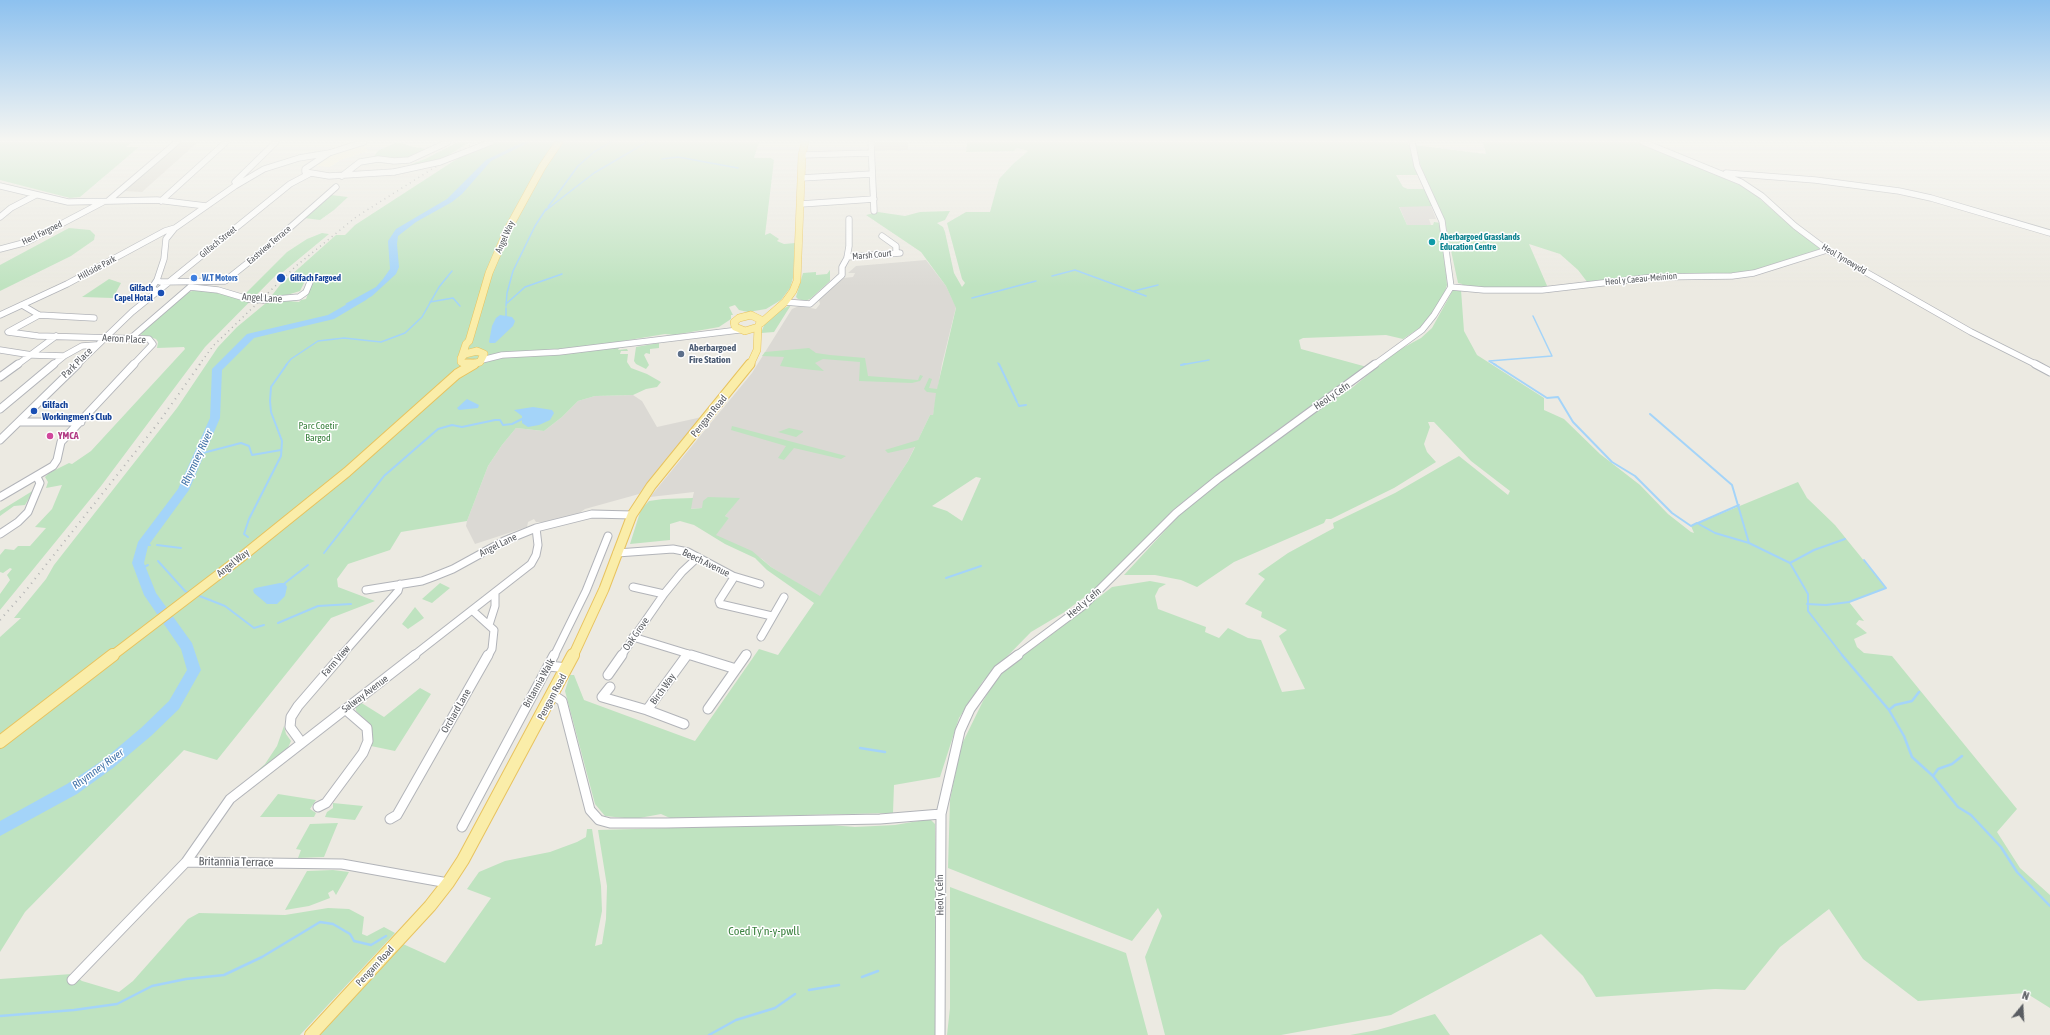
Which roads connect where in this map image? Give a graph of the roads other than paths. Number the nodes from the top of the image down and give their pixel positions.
1 (17, 190) edge
2 (118, 190) edge
3 (173, 190) edge
4 (229, 190) edge
5 (282, 190) edge
6 (332, 190) edge
7 (529, 190) edge
8 (801, 190) edge
9 (873, 190) edge
10 (1428, 190) edge
11 (1754, 190) edge
12 (1887, 190) edge
13 (36, 195) junction
14 (874, 199) junction
15 (105, 201) junction
16 (161, 201) junction
17 (801, 204) junction
18 (206, 206) junction
19 (874, 211) dead end
20 (0, 217) edge
21 (856, 224) dead end
22 (175, 228) junction
23 (2050, 233) edge
24 (882, 236) dead end
25 (0, 249) edge
26 (1827, 250) junction
27 (847, 257) junction
28 (157, 280) junction
29 (170, 281) junction
30 (310, 282) dead end
31 (1451, 287) junction
32 (158, 290) junction
33 (786, 302) junction
34 (22, 305) junction
35 (772, 312) junction
36 (0, 315) edge
37 (39, 315) junction
38 (753, 316) junction
39 (94, 318) dead end
40 (734, 322) junction
41 (759, 325) junction
42 (720, 331) junction
43 (742, 331) junction
44 (56, 336) junction
45 (105, 337) junction
46 (131, 338) junction
47 (757, 339) junction
48 (469, 342) junction
49 (96, 345) junction
50 (0, 350) edge
51 (32, 355) junction
52 (64, 356) junction
53 (479, 357) junction
54 (463, 360) junction
55 (2050, 372) edge
56 (457, 374) junction
57 (0, 377) edge
58 (0, 409) edge
59 (19, 422) junction
60 (81, 422) junction
61 (0, 440) edge
62 (37, 476) junction
63 (0, 497) edge
64 (632, 515) junction
65 (536, 528) junction
66 (0, 534) edge
67 (608, 536) dead end
68 (617, 553) junction
69 (698, 558) junction
70 (733, 576) junction
71 (400, 584) junction
72 (760, 584) dead end
73 (632, 587) dead end
74 (366, 590) dead end
75 (495, 593) junction
76 (664, 594) junction
77 (784, 597) dead end
78 (472, 611) junction
79 (772, 616) junction
80 (489, 625) junction
81 (633, 637) junction
82 (760, 637) dead end
83 (688, 654) junction
84 (747, 654) dead end
85 (549, 666) junction
86 (567, 668) junction
87 (736, 669) junction
88 (608, 675) dead end
89 (610, 687) dead end
90 (553, 695) junction
91 (345, 709) junction
92 (708, 709) dead end
93 (647, 710) junction
94 (684, 724) dead end
95 (0, 742) edge
96 (301, 742) junction
97 (324, 806) dead end
98 (941, 814) junction
99 (395, 818) dead end
100 (462, 827) dead end
101 (186, 862) junction
102 (448, 883) junction
103 (72, 980) dead end
104 (311, 1035) edge
105 (940, 1035) edge

1 - 13 street
2 - 15 street
3 - 16 street
4 - 18 street, Hillside Park
5 - 29 street, Gilfach Street
6 - 29 street, Eastview Terrace
7 - 48 main road, Angel Way
8 - 17 main road
9 - 14 street
10 - 31 street
11 - 26 street, Heol Tynewydd
12 - 23 street
13 - 15 street
13 - 20 street
14 - 17 street
14 - 19 street
15 - 16 street
15 - 25 street, Heol Fargoed
16 - 18 street
17 - 33 main road
18 - 22 street, Hillside Park
21 - 27 street, Marsh Court
22 - 28 street
22 - 34 street, Hillside Park
24 - 27 street, Marsh Court
26 - 31 street, Heol y Caeau-Meinion
26 - 55 street, Heol Tynewydd
27 - 33 street, Marsh Court
28 - 29 street, Eastview Terrace
28 - 32 street
29 - 32 street, Gilfach Street
30 - 46 street, Angel Lane, bridge
31 - 98 street, Heol y Cefn
32 - 45 street, Park Place
33 - 35 main road
34 - 36 street, Hillside Park
34 - 37 street
35 - 38 main road
35 - 41 main road
37 - 39 street
37 - 44 street, Aeron Place
38 - 40 main road
38 - 41 main road
40 - 42 street
40 - 43 main road
41 - 43 main road
41 - 47 main road, Pengam Road
42 - 43 street
42 - 53 street
43 - 47 main road
44 - 45 street, Aeron Place
44 - 51 street
45 - 46 street, Aeron Place
45 - 49 street, Park Place
46 - 60 street, Aeron Place
47 - 64 main road, Pengam Road
48 - 53 main road
48 - 54 main road, Angel Way
49 - 52 street
49 - 59 street, Park Place
50 - 51 street
51 - 52 street
51 - 57 street
52 - 58 street
53 - 54 main road
53 - 54 main road
53 - 56 main road, Angel Way
54 - 56 main road, Angel Way
56 - 95 main road, Angel Way
59 - 60 street
59 - 61 street, Park Place
60 - 62 street
62 - 63 street
62 - 66 street
64 - 65 street, Angel Lane
64 - 68 main road, Pengam Road
65 - 71 street, Angel Lane
65 - 75 street, Salway Avenue
67 - 85 street, Britannia Walk
68 - 69 street, Beech Avenue
68 - 86 main road, Pengam Road
69 - 70 street, Beech Avenue
69 - 76 street, Oak Grove
70 - 72 street
70 - 79 street, Beech Avenue
71 - 74 street, Angel Lane
71 - 96 street, Farm View
73 - 76 street
75 - 78 street, Salway Avenue
75 - 80 street
76 - 81 street, Oak Grove
77 - 79 street
78 - 80 street
78 - 91 street, Salway Avenue
79 - 82 street
80 - 99 street, Orchard Lane
81 - 83 street
81 - 88 street, Oak Grove
83 - 87 street
83 - 93 street, Birch Way
84 - 87 street
85 - 86 street
85 - 100 street, Britannia Walk
86 - 90 main road, Pengam Road
87 - 92 street
89 - 93 street
90 - 98 street
90 - 102 main road, Pengam Road
91 - 96 street, Salway Avenue
91 - 97 street
93 - 94 street, Birch Way
96 - 101 street, Salway Avenue
98 - 105 street, Heol y Cefn
101 - 102 street, Britannia Terrace
101 - 103 street, Britannia Terrace
102 - 104 main road, Pengam Road

